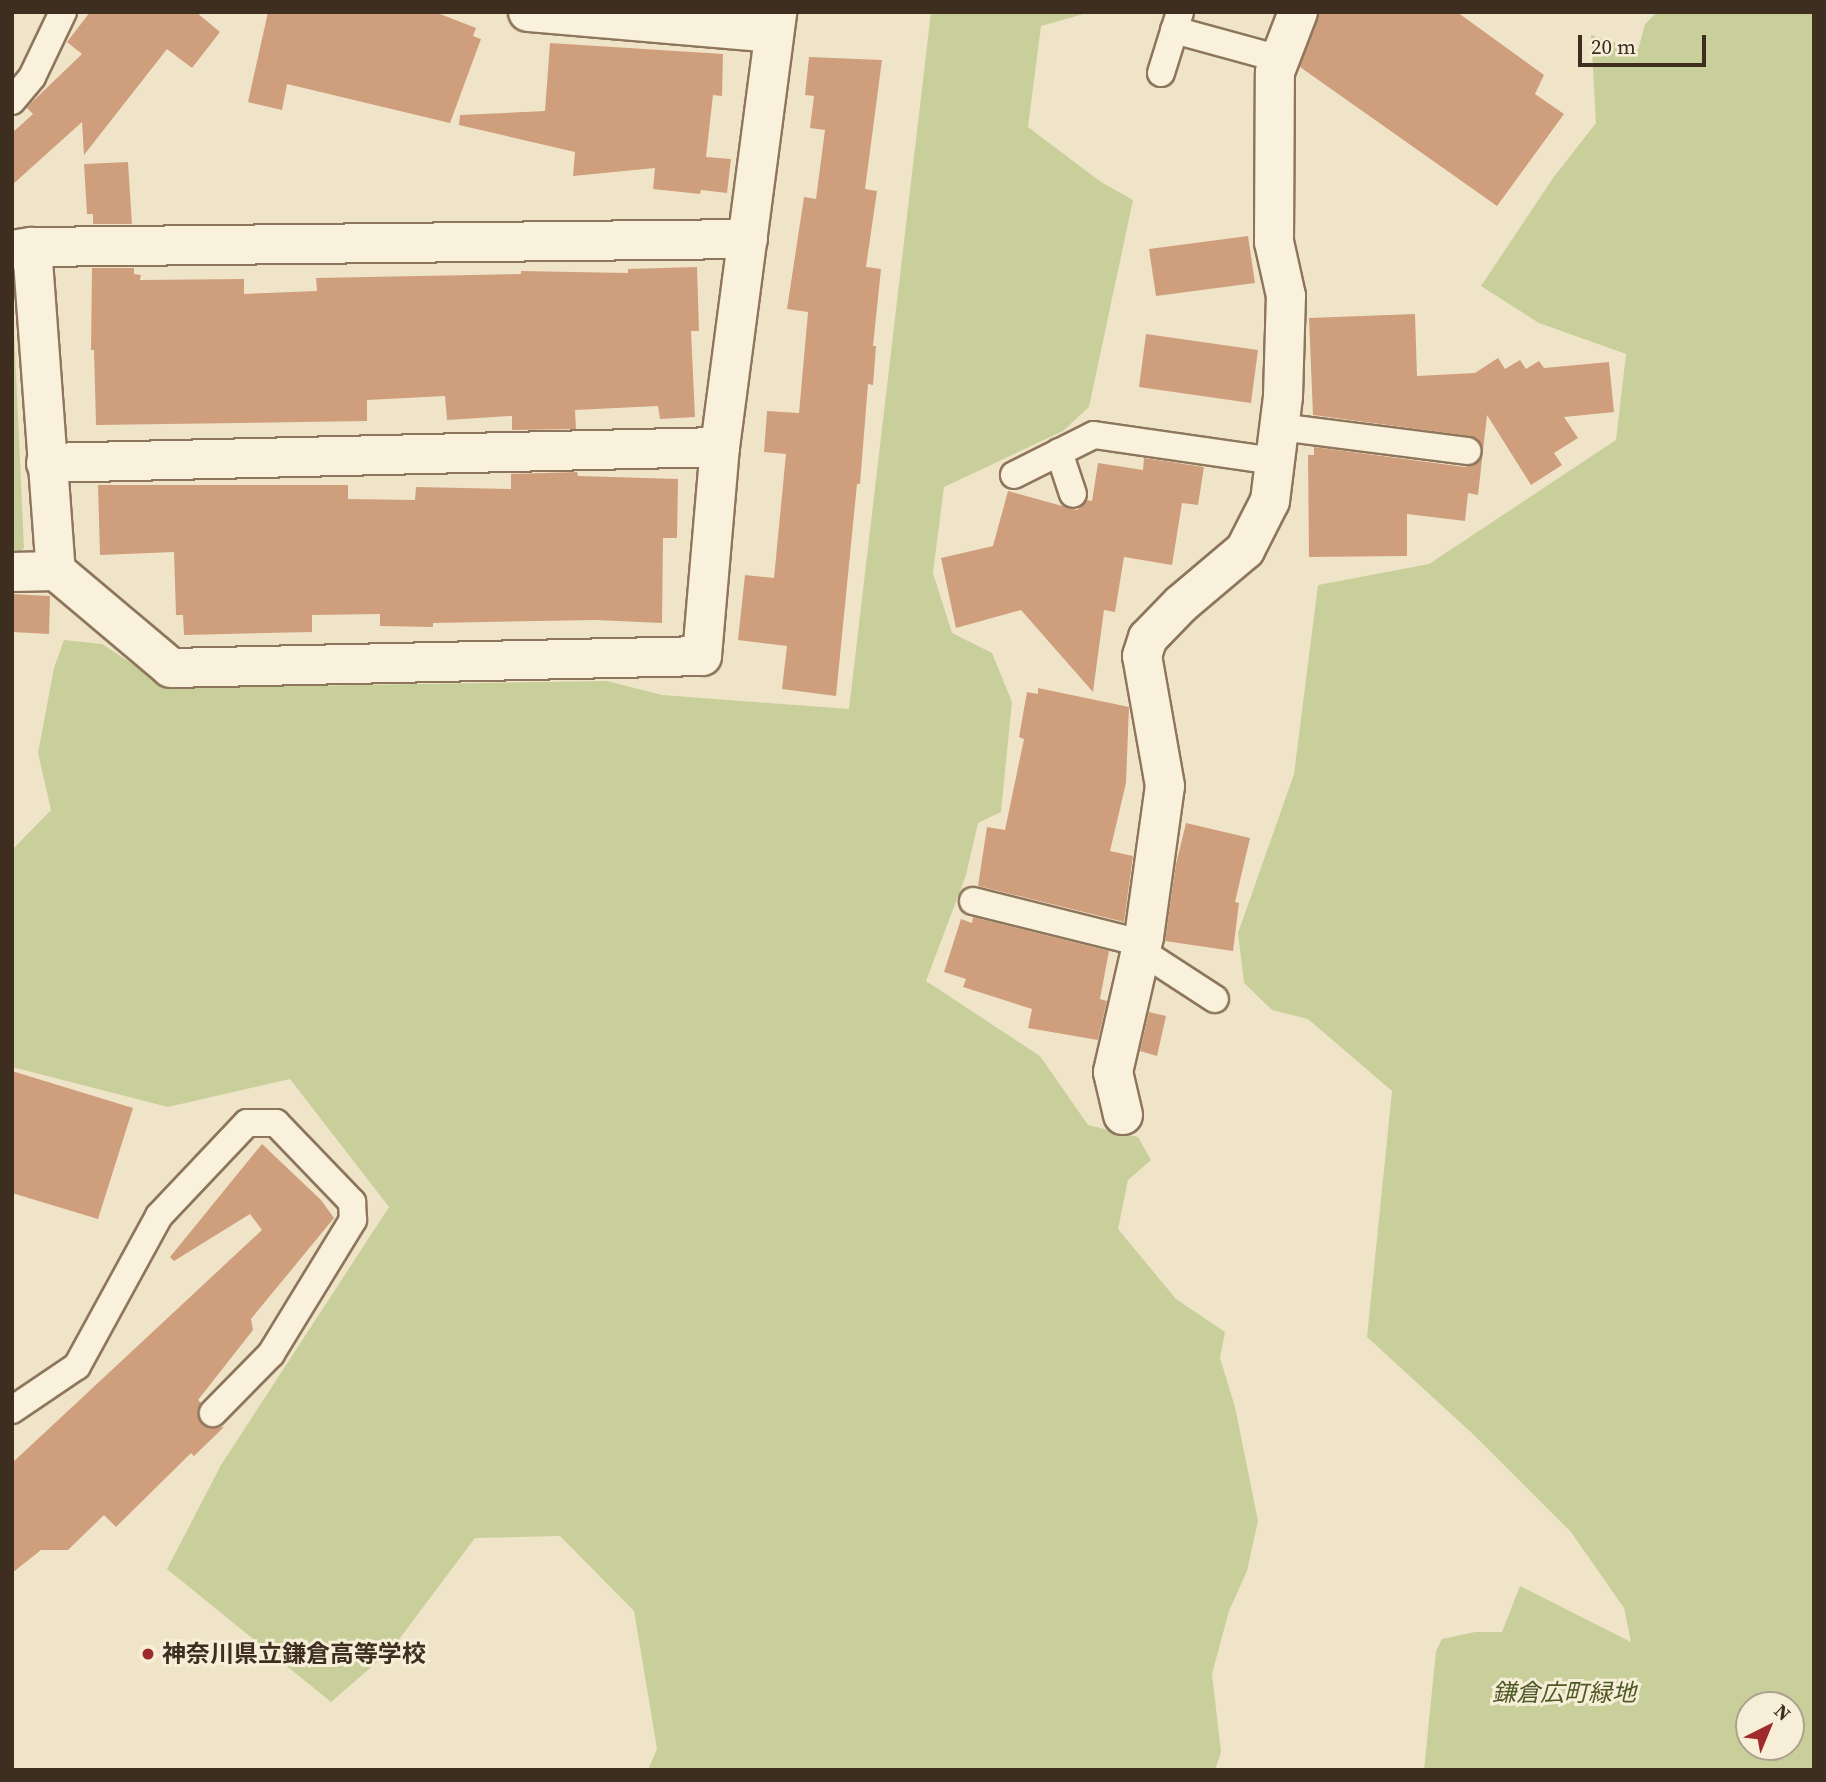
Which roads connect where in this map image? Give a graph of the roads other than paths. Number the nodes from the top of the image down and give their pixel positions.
1 (63, 12) edge
2 (528, 12) edge
3 (1298, 12) edge
4 (581, 14) edge
5 (1177, 21) edge
6 (775, 23) edge
7 (1280, 59) junction
8 (1161, 73) dead end
9 (12, 101) edge
10 (748, 239) junction
11 (22, 249) edge
12 (1277, 444) junction
13 (720, 447) junction
14 (1467, 451) dead end
15 (1059, 452) junction
16 (46, 463) junction
17 (1014, 475) dead end
18 (1073, 494) dead end
19 (56, 571) junction
20 (12, 572) edge
21 (973, 901) dead end
22 (1142, 947) junction
23 (1214, 999) dead end
24 (1123, 1115) dead end
25 (12, 1410) edge
26 (213, 1413) dead end

1 - 9 lane
2 - 4 street
3 - 7 street
4 - 6 street
5 - 7 lane
5 - 8 lane
6 - 10 street
7 - 12 street
10 - 11 street
10 - 13 street
11 - 16 street
12 - 14 lane
12 - 15 lane
12 - 22 street
13 - 16 street
13 - 19 street
15 - 17 lane
15 - 18 lane
16 - 19 street
19 - 20 street
21 - 22 lane
22 - 23 lane
22 - 24 street
25 - 26 lane

